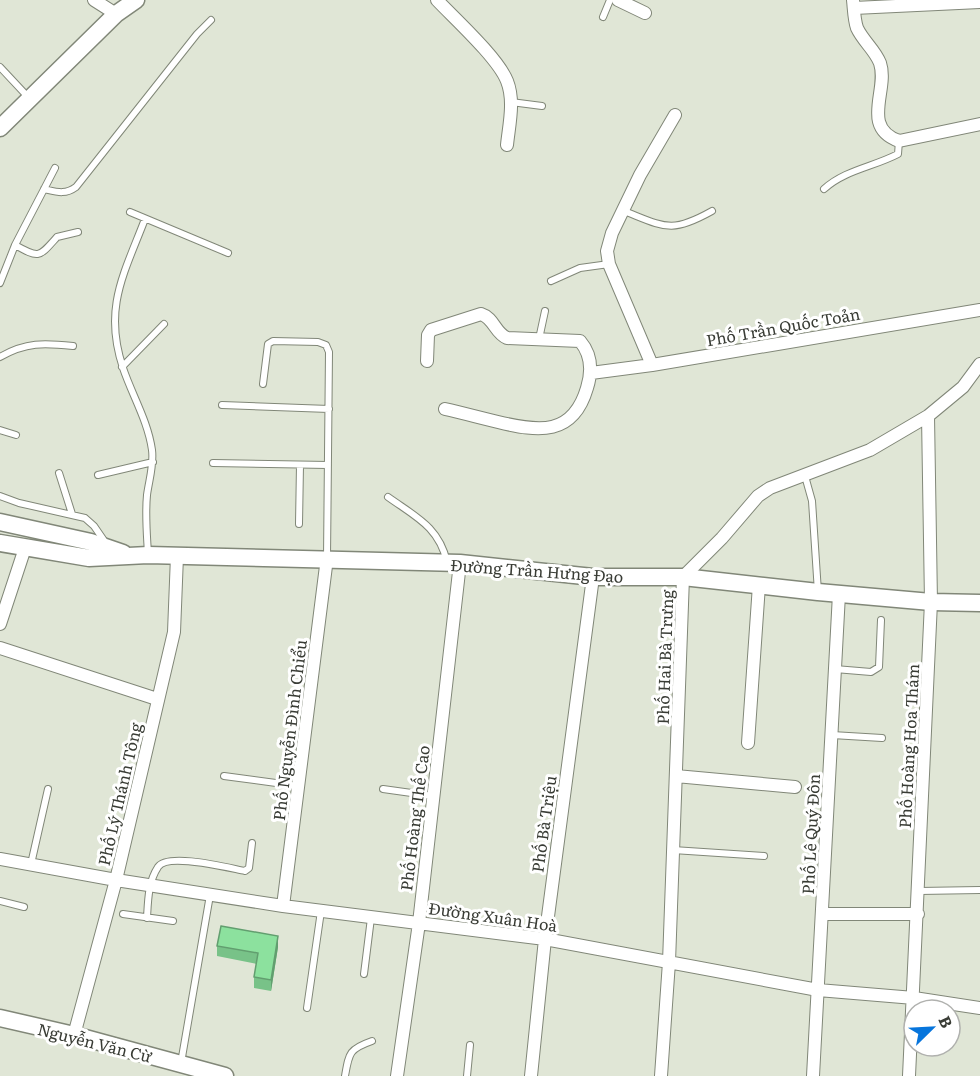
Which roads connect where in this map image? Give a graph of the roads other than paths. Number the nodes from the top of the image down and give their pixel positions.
1 (94, 0) edge
2 (136, 0) edge
3 (437, 0) edge
4 (610, 0) edge
5 (618, 0) edge
6 (980, 2) edge
7 (853, 4) edge
8 (645, 13) dead end
9 (116, 14) junction
10 (603, 17) dead end
11 (211, 20) dead end
12 (0, 67) edge
13 (30, 99) junction
14 (511, 102) junction
15 (542, 106) dead end
16 (675, 114) dead end
17 (980, 124) edge
18 (0, 128) edge
19 (899, 141) junction
20 (507, 146) dead end
21 (56, 168) dead end
22 (44, 189) junction
23 (824, 189) dead end
24 (623, 210) junction
25 (712, 211) dead end
26 (130, 212) dead end
27 (145, 219) junction
28 (78, 232) dead end
29 (15, 245) junction
30 (228, 253) dead end
31 (609, 264) junction
32 (551, 281) dead end
33 (0, 283) edge
34 (980, 310) edge
35 (545, 311) dead end
36 (164, 324) dead end
37 (539, 340) junction
38 (73, 346) dead end
39 (0, 357) edge
40 (427, 361) dead end
41 (980, 364) edge
42 (652, 365) junction
43 (122, 367) junction
44 (591, 373) junction
45 (263, 384) dead end
46 (222, 405) dead end
47 (329, 409) junction
48 (445, 409) dead end
49 (928, 416) junction
50 (0, 430) edge
51 (16, 435) dead end
52 (153, 462) junction
53 (213, 463) dead end
54 (300, 465) junction
55 (328, 465) junction
56 (60, 473) dead end
57 (98, 475) dead end
58 (805, 476) junction
59 (0, 496) edge
60 (388, 497) dead end
61 (72, 514) junction
62 (0, 522) edge
63 (299, 524) dead end
64 (0, 543) edge
65 (25, 548) junction
66 (108, 548) junction
67 (129, 555) junction
68 (148, 555) junction
69 (177, 556) junction
70 (327, 558) junction
71 (454, 563) junction
72 (593, 577) junction
73 (683, 577) junction
74 (759, 585) junction
75 (818, 592) junction
76 (839, 594) junction
77 (931, 602) junction
78 (980, 603) edge
79 (881, 620) dead end
80 (0, 624) edge
81 (0, 648) edge
82 (835, 669) junction
83 (157, 699) junction
84 (832, 735) junction
85 (882, 738) dead end
86 (748, 743) dead end
87 (224, 776) dead end
88 (676, 776) junction
89 (299, 786) junction
90 (795, 787) dead end
91 (48, 789) dead end
92 (383, 789) dead end
93 (433, 796) junction
94 (252, 843) dead end
95 (673, 850) junction
96 (764, 856) dead end
97 (0, 859) edge
98 (31, 864) junction
99 (116, 880) junction
100 (150, 885) junction
101 (980, 890) edge
102 (919, 891) junction
103 (210, 895) junction
104 (0, 901) edge
105 (283, 906) junction
106 (24, 908) dead end
107 (321, 911) junction
108 (123, 914) dead end
109 (822, 914) junction
110 (918, 914) junction
111 (371, 917) junction
112 (147, 918) junction
113 (173, 921) dead end
114 (419, 923) junction
115 (545, 939) junction
116 (669, 962) junction
117 (364, 974) dead end
118 (818, 990) junction
119 (914, 998) joint
120 (962, 1005) edge
121 (307, 1008) dead end
122 (980, 1008) edge
123 (0, 1018) edge
124 (74, 1035) junction
125 (372, 1041) dead end
126 (470, 1045) dead end
127 (910, 1058) edge
128 (181, 1064) junction
129 (225, 1076) edge
130 (345, 1076) edge
131 (397, 1076) edge
132 (467, 1076) edge
133 (531, 1076) edge
134 (661, 1076) edge
135 (813, 1076) edge
136 (909, 1076) edge

1 - 9 street
2 - 9 street
3 - 14 street
4 - 10 lane
5 - 8 street
6 - 7 street
7 - 19 street
9 - 13 street
11 - 22 lane
12 - 13 lane
13 - 18 street
14 - 15 lane
14 - 20 street
16 - 24 street
17 - 19 street
19 - 23 lane
21 - 22 lane
22 - 29 lane
24 - 25 lane
24 - 31 street
26 - 27 lane
27 - 30 lane
27 - 43 lane
28 - 29 lane
29 - 33 lane
31 - 32 lane
31 - 42 street
34 - 42 street, Phố Trần Quốc Toản
35 - 37 lane
36 - 43 lane
37 - 40 street
37 - 44 street
38 - 39 lane
41 - 49 street, Phố Hai Bà Trưng
42 - 44 street, Phố Trần Quốc Toản
43 - 52 lane
44 - 48 street
45 - 47 lane
46 - 47 lane
47 - 55 lane
49 - 58 street, Phố Hai Bà Trưng
49 - 77 street, Phố Hoàng Hoa Thám
50 - 51 lane
52 - 57 lane
52 - 68 lane
53 - 54 lane
54 - 55 lane
54 - 63 lane
55 - 70 lane
56 - 61 lane
58 - 73 street, Phố Hai Bà Trưng
58 - 75 lane
59 - 61 lane
60 - 71 lane
61 - 66 lane
62 - 66 street, Đường Trần Hưng Đạo
64 - 65 street, Đường Trần Hưng Đạo
65 - 67 street, Đường Trần Hưng Đạo
65 - 80 street
66 - 67 street, Đường Trần Hưng Đạo
67 - 68 street, Đường Trần Hưng Đạo
68 - 69 street, Đường Trần Hưng Đạo
69 - 70 street, Đường Trần Hưng Đạo
69 - 83 street, Phố Lý Thánh Tông
70 - 71 street, Đường Trần Hưng Đạo
70 - 89 street, Phố Nguyễn Đình Chiểu
71 - 72 street, Đường Trần Hưng Đạo
71 - 93 street, Phố Hoàng Thế Cao
72 - 73 street, Đường Trần Hưng Đạo
72 - 115 street, Phố Bà Triệu
73 - 74 street, Đường Trần Hưng Đạo
73 - 88 street, Phố Hai Bà Trưng
74 - 75 street, Đường Trần Hưng Đạo
74 - 86 street
75 - 76 street, Đường Trần Hưng Đạo
76 - 77 street, Đường Trần Hưng Đạo
76 - 82 street, Phố Lê Quý Đôn
77 - 78 street, Đường Trần Hưng Đạo
77 - 102 street, Phố Hoàng Hoa Thám
79 - 82 lane
81 - 83 street
82 - 84 street, Phố Lê Quý Đôn
83 - 99 street, Phố Lý Thánh Tông
84 - 85 lane
84 - 109 street, Phố Lê Quý Đôn
87 - 89 lane
88 - 90 street
88 - 95 street, Phố Hai Bà Trưng
89 - 105 street, Phố Nguyễn Đình Chiểu
91 - 98 lane
92 - 93 lane
93 - 114 street, Phố Hoàng Thế Cao
94 - 100 lane
95 - 96 lane
95 - 116 street, Phố Hai Bà Trưng
97 - 98 street, Đường Xuân Hoà
98 - 99 street, Đường Xuân Hoà
99 - 100 street, Đường Xuân Hoà
99 - 124 street, Phố Lý Thánh Tông
100 - 103 street, Đường Xuân Hoà
100 - 112 lane
101 - 102 lane
102 - 110 street, Phố Hoàng Hoa Thám
103 - 105 street, Đường Xuân Hoà
103 - 128 lane
104 - 106 lane
105 - 107 street, Đường Xuân Hoà
107 - 111 street, Đường Xuân Hoà
107 - 121 lane
108 - 112 lane
109 - 110 street
109 - 118 street, Phố Lê Quý Đôn
110 - 119 street, Phố Hoàng Hoa Thám
111 - 114 street, Đường Xuân Hoà
111 - 117 lane
112 - 113 lane
114 - 115 street, Đường Xuân Hoà
114 - 131 street, Phố Hoàng Thế Cao
115 - 116 street, Đường Xuân Hoà
115 - 133 street, Phố Bà Triệu
116 - 118 street, Đường Xuân Hoà
116 - 134 street, Phố Hai Bà Trưng
118 - 119 street, Đường Xuân Hoà
118 - 135 street, Phố Lê Quý Đôn
120 - 122 street, Đường Xuân Hoà
123 - 124 street, Nguyễn Văn Cừ
124 - 128 street, Nguyễn Văn Cừ
125 - 130 lane
126 - 132 lane
127 - 136 street, Phố Hoàng Hoa Thám
128 - 129 street, Nguyễn Văn Cừ

